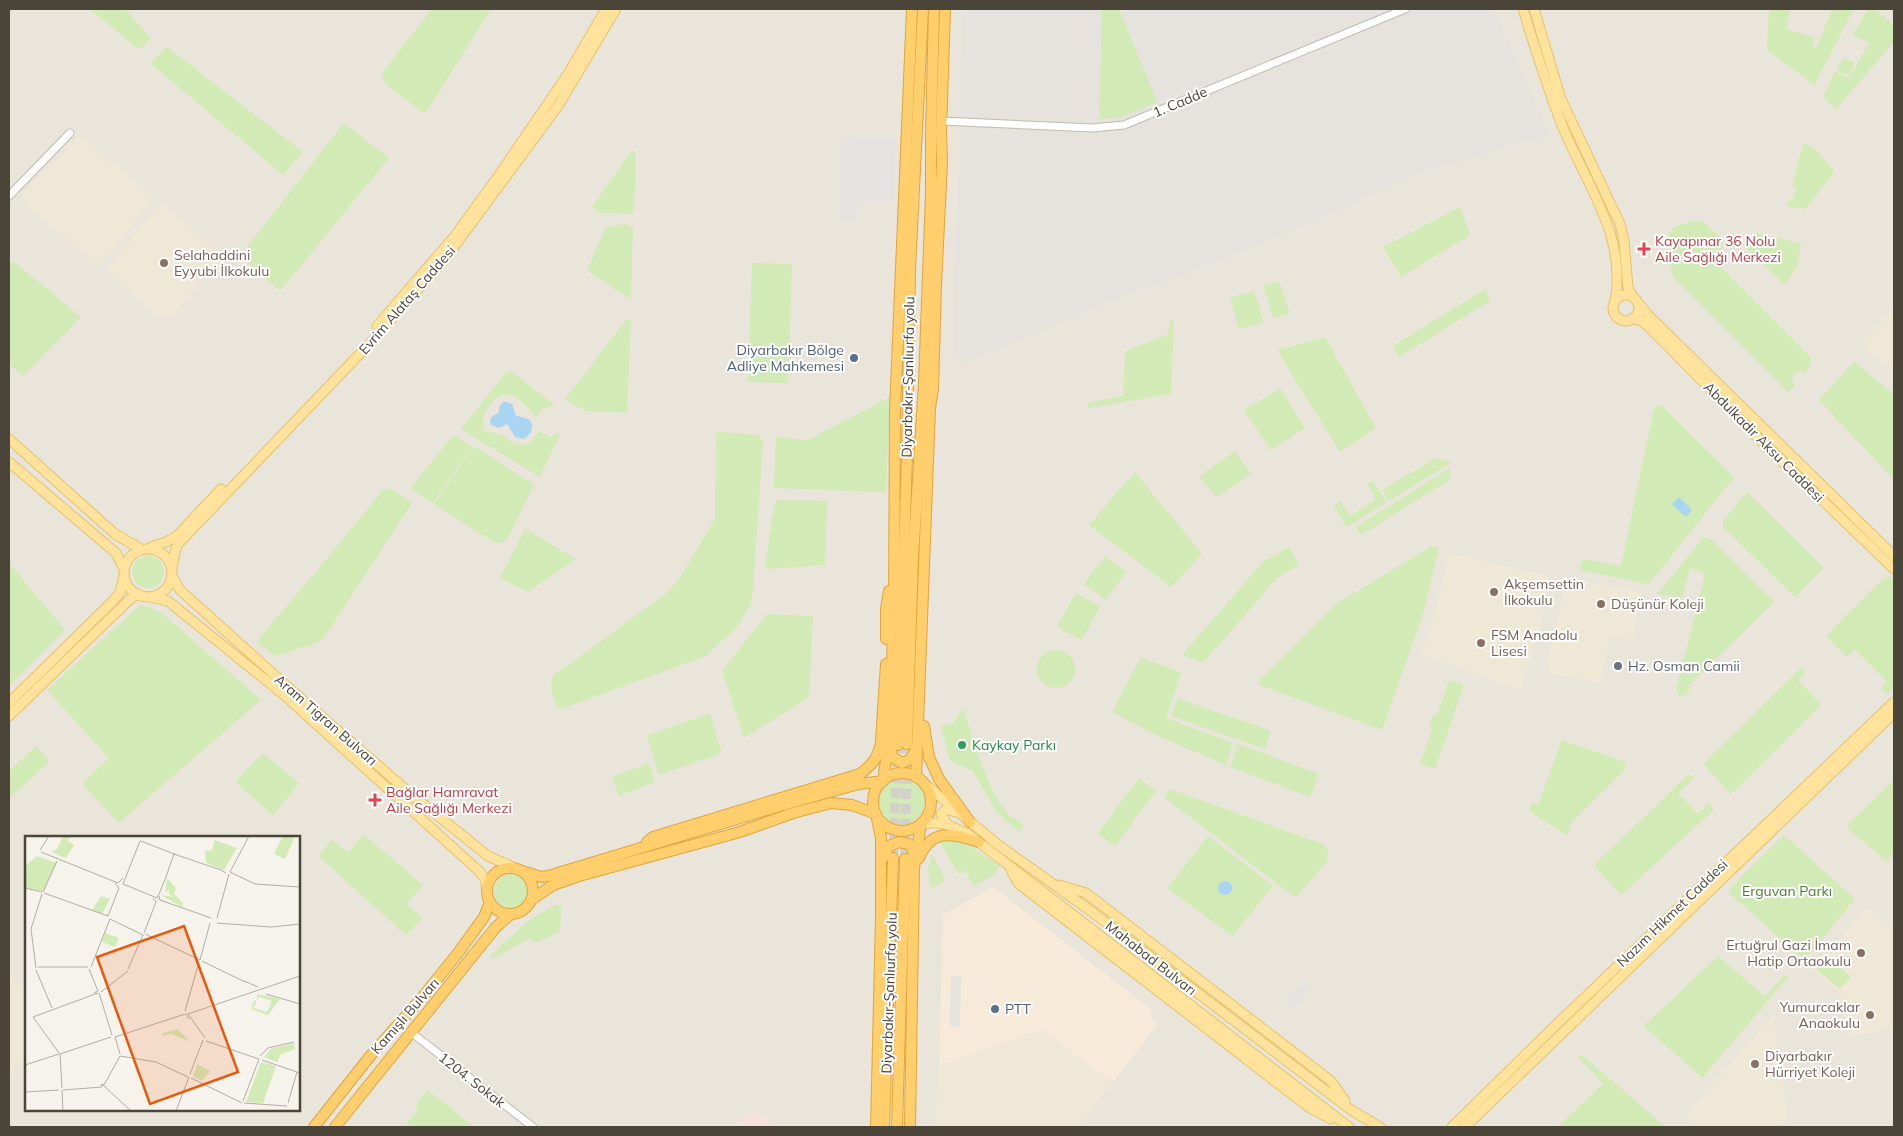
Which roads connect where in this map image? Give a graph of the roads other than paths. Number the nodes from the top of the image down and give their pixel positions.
1 (606, 9) edge
2 (616, 9) edge
3 (912, 9) edge
4 (923, 9) edge
5 (934, 9) edge
6 (945, 9) edge
7 (1405, 9) edge
8 (1523, 9) edge
9 (1534, 9) edge
10 (919, 114) junction
11 (941, 121) junction
12 (70, 133) dead end
13 (9, 196) edge
14 (905, 200) junction
15 (930, 219) junction
16 (936, 285) junction
17 (1636, 300) junction
18 (1615, 302) junction
19 (900, 309) junction
20 (1633, 318) junction
21 (908, 366) junction
22 (930, 408) junction
23 (9, 439) edge
24 (9, 462) edge
25 (916, 520) junction
26 (894, 546) junction
27 (145, 549) junction
28 (1894, 556) edge
29 (1894, 569) edge
30 (124, 572) junction
31 (172, 572) junction
32 (146, 596) junction
33 (1894, 702) edge
34 (9, 703) edge
35 (920, 705) junction
36 (1894, 713) edge
37 (9, 716) edge
38 (889, 738) junction
39 (919, 740) junction
40 (916, 777) junction
41 (883, 781) junction
42 (925, 784) junction
43 (958, 812) junction
44 (876, 814) junction
45 (970, 822) junction
46 (921, 824) junction
47 (947, 824) junction
48 (979, 842) junction
49 (637, 849) junction
50 (893, 858) tunnel mouth
51 (905, 859) tunnel mouth
52 (881, 862) junction
53 (914, 868) junction
54 (518, 870) junction
55 (487, 889) junction
56 (531, 900) junction
57 (490, 902) junction
58 (511, 914) junction
59 (412, 1033) junction
60 (910, 1080) junction
61 (314, 1127) edge
62 (335, 1127) edge
63 (532, 1127) edge
64 (878, 1127) edge
65 (884, 1127) edge
66 (897, 1127) edge
67 (904, 1127) edge
68 (910, 1127) edge
69 (1349, 1127) edge
70 (1380, 1127) edge
71 (1452, 1127) edge
72 (1464, 1127) edge

1 - 27 main road, Evrim Alataş Caddesi
2 - 31 main road, Evrim Alataş Caddesi
3 - 14 highway
4 - 10 highway, Diyarbakır-Şanlıurfa yolu
5 - 15 highway, Diyarbakır-Şanlıurfa yolu
6 - 11 highway
7 - 11 street, 1. Cadde
8 - 18 main road
9 - 17 main road, Abdulkadir Aksu Caddesi
10 - 14 highway
10 - 21 highway, Diyarbakır-Şanlıurfa yolu
11 - 16 highway
12 - 13 street
14 - 19 highway
15 - 16 highway
15 - 25 highway, Diyarbakır-Şanlıurfa yolu
16 - 22 highway
17 - 18 main road
17 - 20 main road
17 - 28 main road, Abdulkadir Aksu Caddesi
18 - 20 main road
19 - 21 highway
19 - 26 highway
20 - 29 main road, Abdulkadir Aksu Caddesi
21 - 25 highway, Diyarbakır-Şanlıurfa yolu
22 - 25 highway
22 - 35 highway
23 - 27 main road
24 - 30 main road
26 - 38 highway
26 - 49 highway
27 - 30 main road
27 - 31 main road
30 - 32 main road
30 - 34 main road
31 - 32 main road
31 - 54 main road, Aram Tigran Bulvarı
32 - 37 main road
32 - 55 main road
33 - 71 main road, Nazım Hikmet Caddesi
35 - 39 highway
35 - 45 highway
36 - 72 main road, Nazım Hikmet Caddesi
38 - 39 highway
38 - 41 highway
39 - 40 highway
40 - 41 highway
40 - 42 highway
41 - 44 highway
41 - 49 highway
42 - 43 main road
42 - 46 highway
43 - 45 main road
43 - 47 main road
44 - 46 highway
44 - 52 highway
44 - 56 highway
45 - 70 main road
46 - 47 main road
46 - 53 highway
47 - 48 main road
48 - 53 highway
48 - 69 main road
49 - 54 highway
50 - 65 highway, Diyarbakır-Şanlıurfa yolu
51 - 66 highway, Diyarbakır-Şanlıurfa yolu
52 - 53 highway
52 - 64 highway
53 - 60 highway
54 - 55 highway
54 - 56 highway
55 - 57 highway
56 - 58 highway
57 - 58 highway
57 - 61 highway, Kamışlı Bulvarı
58 - 59 highway, Kamışlı Bulvarı
59 - 62 highway, Kamışlı Bulvarı
59 - 63 street, 1204. Sokak
60 - 67 highway
60 - 68 highway

